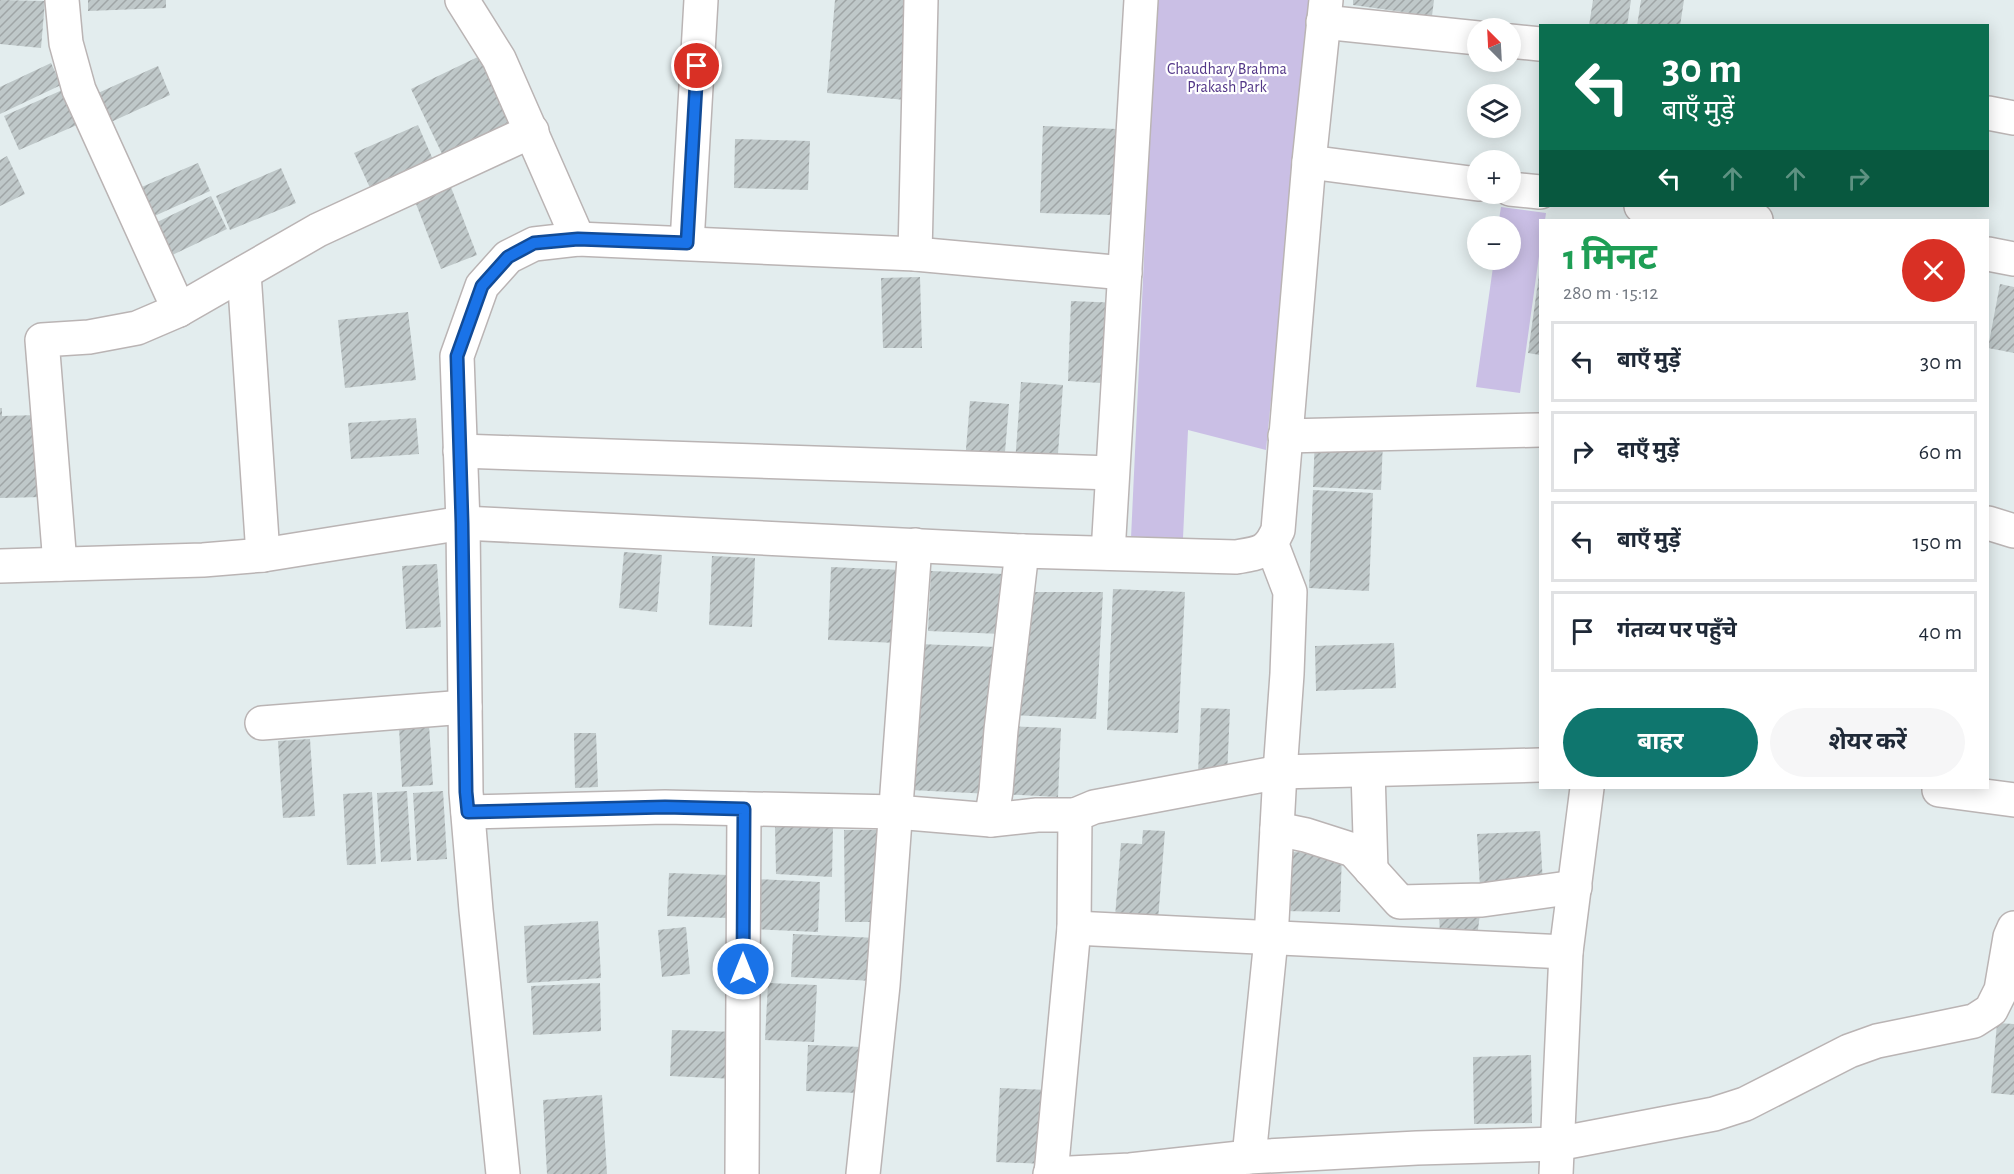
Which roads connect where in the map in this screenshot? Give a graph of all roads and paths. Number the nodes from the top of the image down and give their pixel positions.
1 (62, 0) edge
2 (462, 0) edge
3 (701, 0) edge
4 (921, 0) edge
5 (1141, 0) edge
6 (1324, 11) edge
7 (1467, 36) edge
8 (1521, 42) edge
9 (1539, 44) edge
10 (1989, 113) edge
11 (2014, 118) edge
12 (532, 131) junction
13 (1309, 162) junction
14 (1467, 183) edge
15 (1521, 190) edge
16 (1539, 192) edge
17 (1649, 207) edge
18 (1748, 219) edge
19 (578, 239) junction
20 (687, 243) junction
21 (915, 254) junction
22 (1989, 254) edge
23 (2014, 259) edge
24 (244, 273) junction
25 (1125, 273) junction
26 (179, 310) junction
27 (1539, 430) edge
28 (1285, 436) junction
29 (460, 451) junction
30 (1112, 473) junction
31 (462, 523) junction
32 (1989, 523) edge
33 (2014, 531) edge
34 (915, 545) junction
35 (1272, 545) junction
36 (1022, 551) junction
37 (1108, 553) junction
38 (263, 555) junction
39 (60, 564) junction
40 (0, 566) edge
41 (465, 707) junction
42 (262, 723) dead end
43 (1539, 765) edge
44 (1368, 771) junction
45 (1280, 772) junction
46 (1587, 789) edge
47 (1939, 790) dead end
48 (2014, 800) edge
49 (744, 809) junction
50 (468, 812) junction
51 (896, 812) junction
52 (1075, 815) junction
53 (991, 820) junction
54 (1277, 829) junction
55 (1371, 870) junction
56 (1575, 887) junction
57 (1074, 928) junction
58 (2014, 928) edge
59 (1271, 939) junction
60 (1566, 952) junction
61 (1249, 1157) junction
62 (1556, 1159) edge
63 (1416, 1161) edge
64 (1130, 1172) edge
65 (503, 1174) edge
66 (742, 1174) edge
67 (863, 1174) edge
68 (1051, 1174) edge

1 - 26 street
2 - 12 street
3 - 20 street
4 - 21 street
5 - 25 street
6 - 7 street
6 - 13 street
8 - 9 street
10 - 11 street
12 - 19 street
12 - 24 street
13 - 14 street
13 - 28 street
15 - 16 street
17 - 18 street
19 - 20 street
19 - 29 street
20 - 21 street
21 - 25 street
22 - 23 street
24 - 26 street
24 - 38 street
25 - 30 street
26 - 39 street
27 - 28 street
28 - 35 street
29 - 30 street
29 - 31 street
30 - 37 street
31 - 34 street
31 - 38 street
31 - 41 street
32 - 33 street
34 - 36 street
34 - 51 street
35 - 37 street
35 - 45 street
36 - 37 street
36 - 53 street
38 - 39 street
39 - 40 street
41 - 42 street
41 - 50 street
43 - 44 street
44 - 45 street
44 - 55 street
45 - 52 street
45 - 54 street
46 - 56 street
47 - 48 street
49 - 50 street
49 - 51 street
49 - 66 street
50 - 65 street
51 - 53 street
51 - 67 street
52 - 53 street
52 - 57 street
54 - 55 street
54 - 59 street
55 - 56 street
56 - 60 street
57 - 59 street
57 - 68 street
58 - 62 street
59 - 60 street
59 - 61 street
60 - 62 street
61 - 63 street
61 - 64 street
62 - 63 street
64 - 68 street

